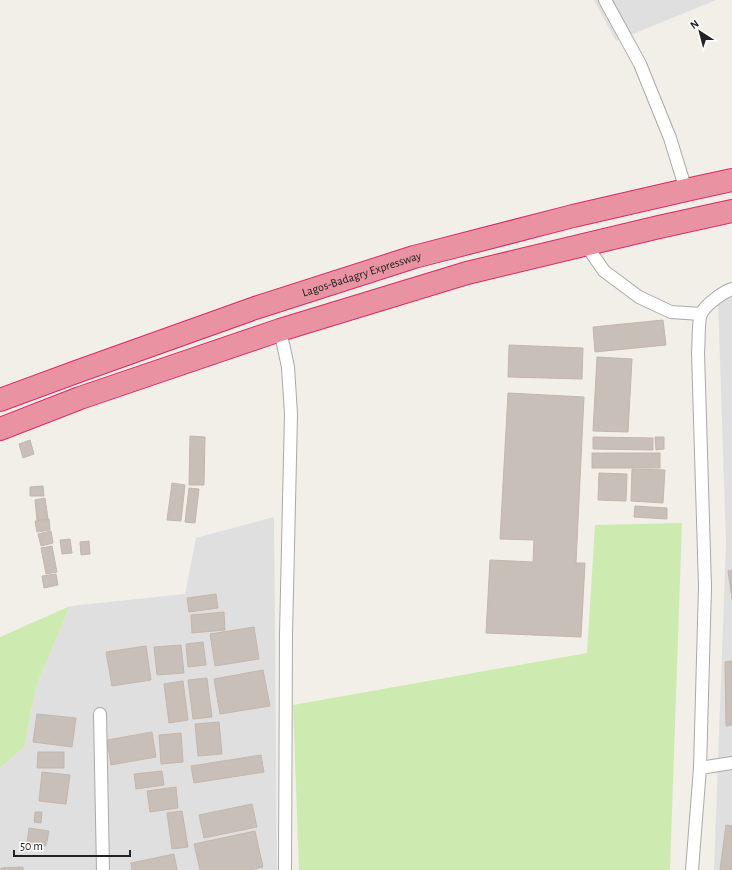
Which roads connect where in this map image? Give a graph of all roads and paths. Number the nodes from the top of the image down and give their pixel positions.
1 (605, 0) edge
2 (732, 180) edge
3 (686, 190) junction
4 (732, 211) edge
5 (586, 245) junction
6 (732, 289) edge
7 (701, 314) junction
8 (280, 330) junction
9 (0, 400) edge
10 (0, 429) edge
11 (100, 714) dead end
12 (732, 763) edge
13 (700, 768) junction
14 (103, 870) edge
15 (285, 870) edge
16 (692, 870) edge

1 - 3 street
2 - 3 highway, Lagos-Badagry Expressway
3 - 9 highway, Lagos-Badagry Expressway
4 - 5 highway
5 - 7 street
5 - 8 highway
6 - 7 street
7 - 13 street
8 - 10 highway
8 - 15 street
11 - 14 street
12 - 13 street
13 - 16 street

